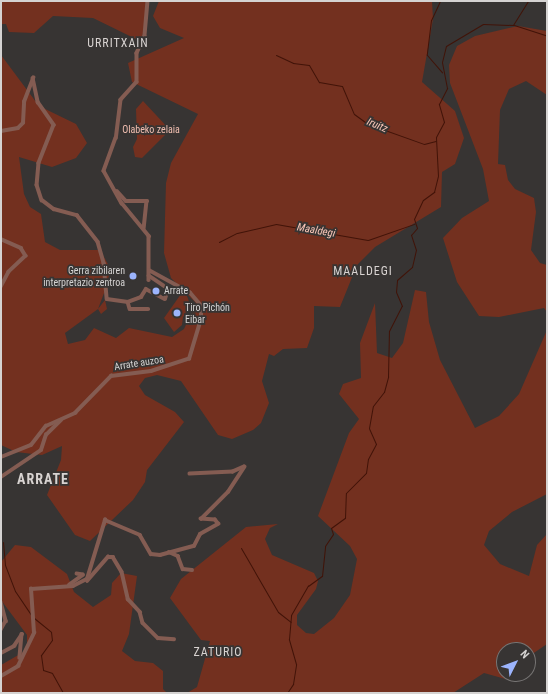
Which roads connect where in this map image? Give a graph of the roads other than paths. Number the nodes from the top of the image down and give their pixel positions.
1 (148, 1) edge
2 (1, 131) edge
3 (110, 182) junction
4 (144, 228) junction
5 (1, 239) edge
6 (150, 270) junction
7 (1, 287) edge
8 (128, 303) junction
9 (148, 309) dead end
10 (61, 420) junction
11 (1, 457) edge
12 (190, 474) dead end
13 (1, 476) edge
14 (169, 552) junction
15 (192, 570) dead end
16 (77, 574) dead end
17 (83, 581) junction
18 (68, 586) junction
19 (1, 602) edge
20 (1, 630) edge
21 (174, 639) dead end
22 (1, 653) edge
23 (20, 661) junction
24 (1, 676) edge

1 - 3 street
2 - 8 street
3 - 4 street
3 - 4 street
4 - 6 street
5 - 7 street
6 - 8 street
6 - 10 street, Arrate auzoa
8 - 9 street
10 - 11 street, Arrate auzoa
10 - 13 street, Arrate auzoa
12 - 14 street
14 - 15 street
14 - 17 street
16 - 18 street
17 - 18 street
17 - 21 street
18 - 23 street
19 - 20 street
22 - 23 street
23 - 24 street

